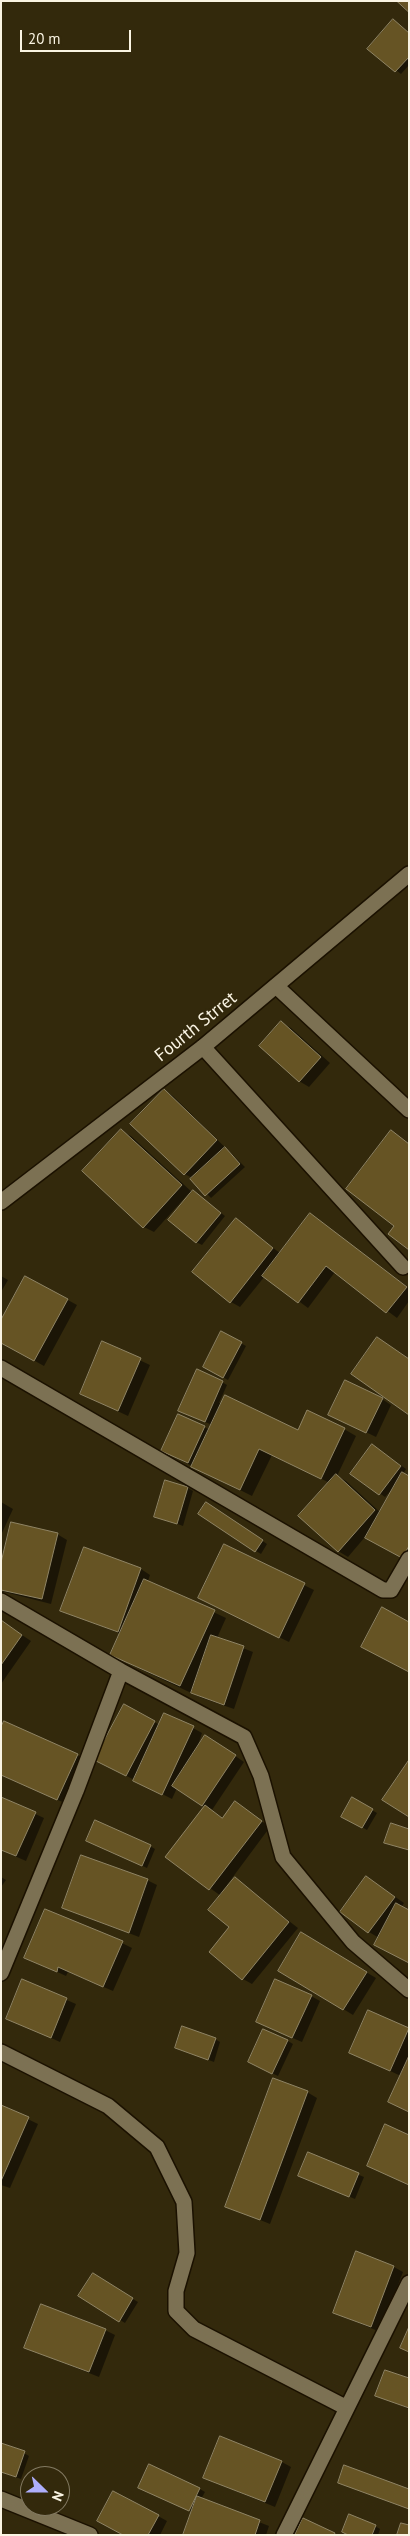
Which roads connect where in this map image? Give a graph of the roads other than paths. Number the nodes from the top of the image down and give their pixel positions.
1 (409, 874) edge
2 (276, 986) junction
3 (203, 1047) junction
4 (409, 1110) edge
5 (1, 1202) edge
6 (403, 1267) dead end
7 (1, 1368) edge
8 (409, 1560) edge
9 (1, 1602) edge
10 (120, 1671) junction
11 (1, 1973) edge
12 (409, 1990) edge
13 (1, 2052) edge
14 (409, 2283) edge
15 (346, 2408) junction
16 (1, 2499) edge
17 (90, 2535) edge
18 (284, 2535) edge

1 - 2 street, Fourth Strret
2 - 3 street, Fourth Strret
2 - 4 street
3 - 5 street, Fourth Strret
3 - 6 street
7 - 8 street
9 - 10 street
10 - 11 street
10 - 12 street
13 - 15 street
14 - 15 street
15 - 18 street
16 - 17 street

